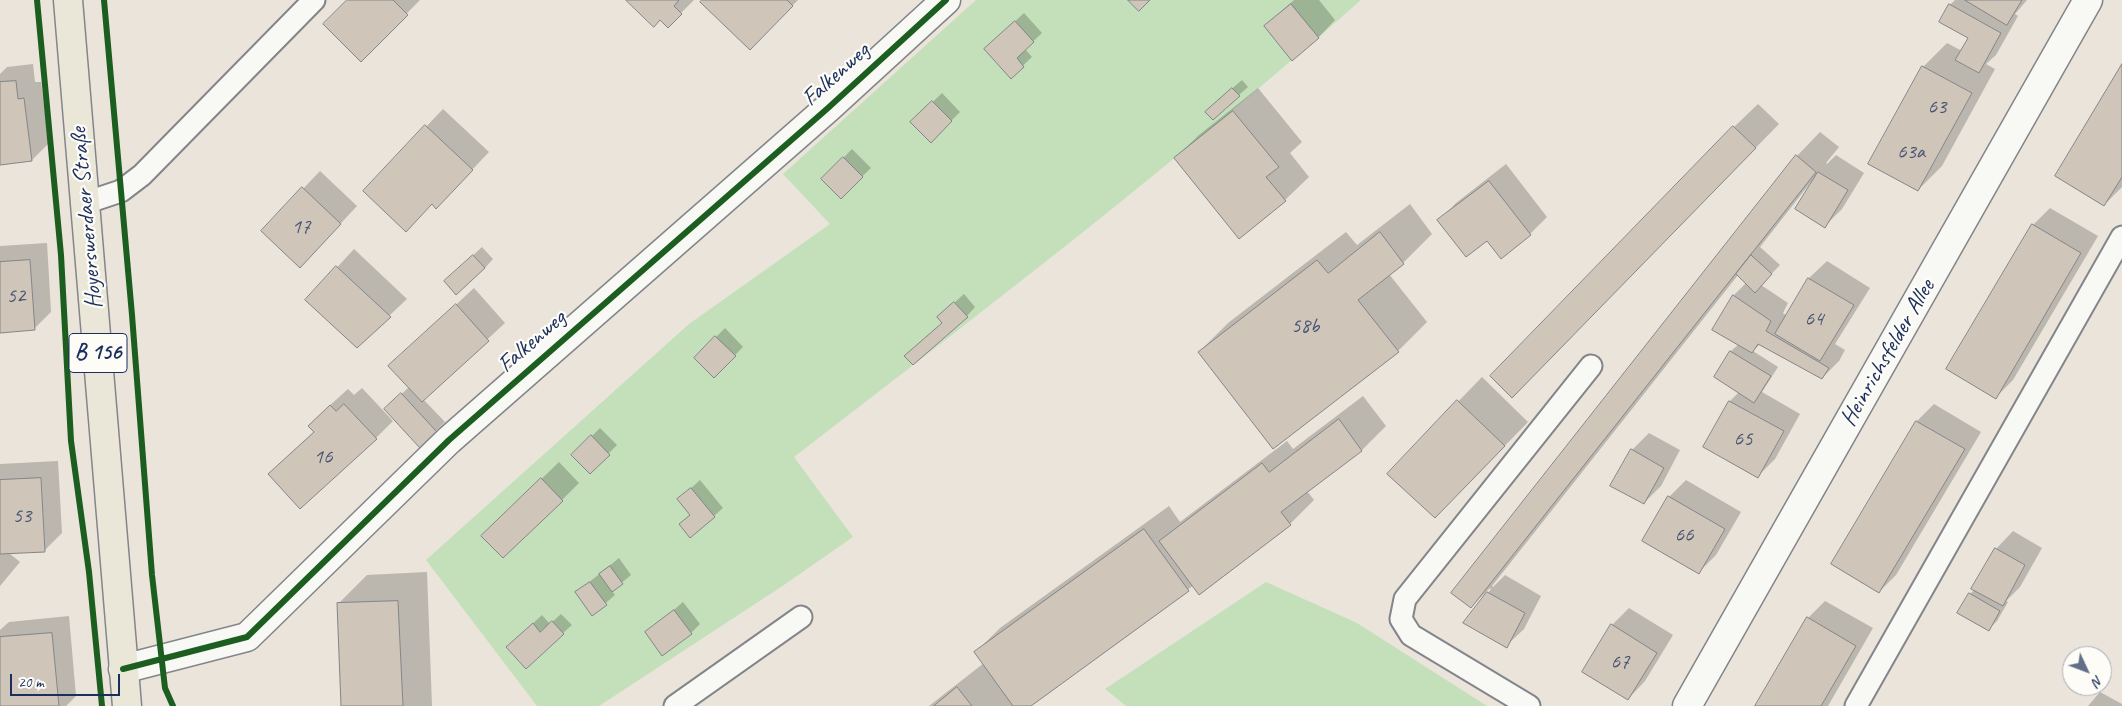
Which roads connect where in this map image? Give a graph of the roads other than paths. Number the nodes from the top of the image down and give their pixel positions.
1 (68, 0) edge
2 (314, 0) edge
3 (946, 0) edge
4 (2088, 0) edge
5 (85, 203) junction
6 (2122, 237) edge
7 (1591, 366) dead end
8 (801, 617) dead end
9 (123, 668) junction
10 (127, 706) edge
11 (675, 706) edge
12 (1529, 706) edge
13 (1687, 706) edge
14 (1856, 706) edge

1 - 5 main road, Hoyerswerdaer Straße / B 156
2 - 5 lane
3 - 9 street, Falkenweg
4 - 13 street, Heinrichsfelder Allee
5 - 9 main road, Hoyerswerdaer Straße / B 156
6 - 14 lane
7 - 12 lane
8 - 11 lane
9 - 10 main road, Hoyerswerdaer Straße / B 156

